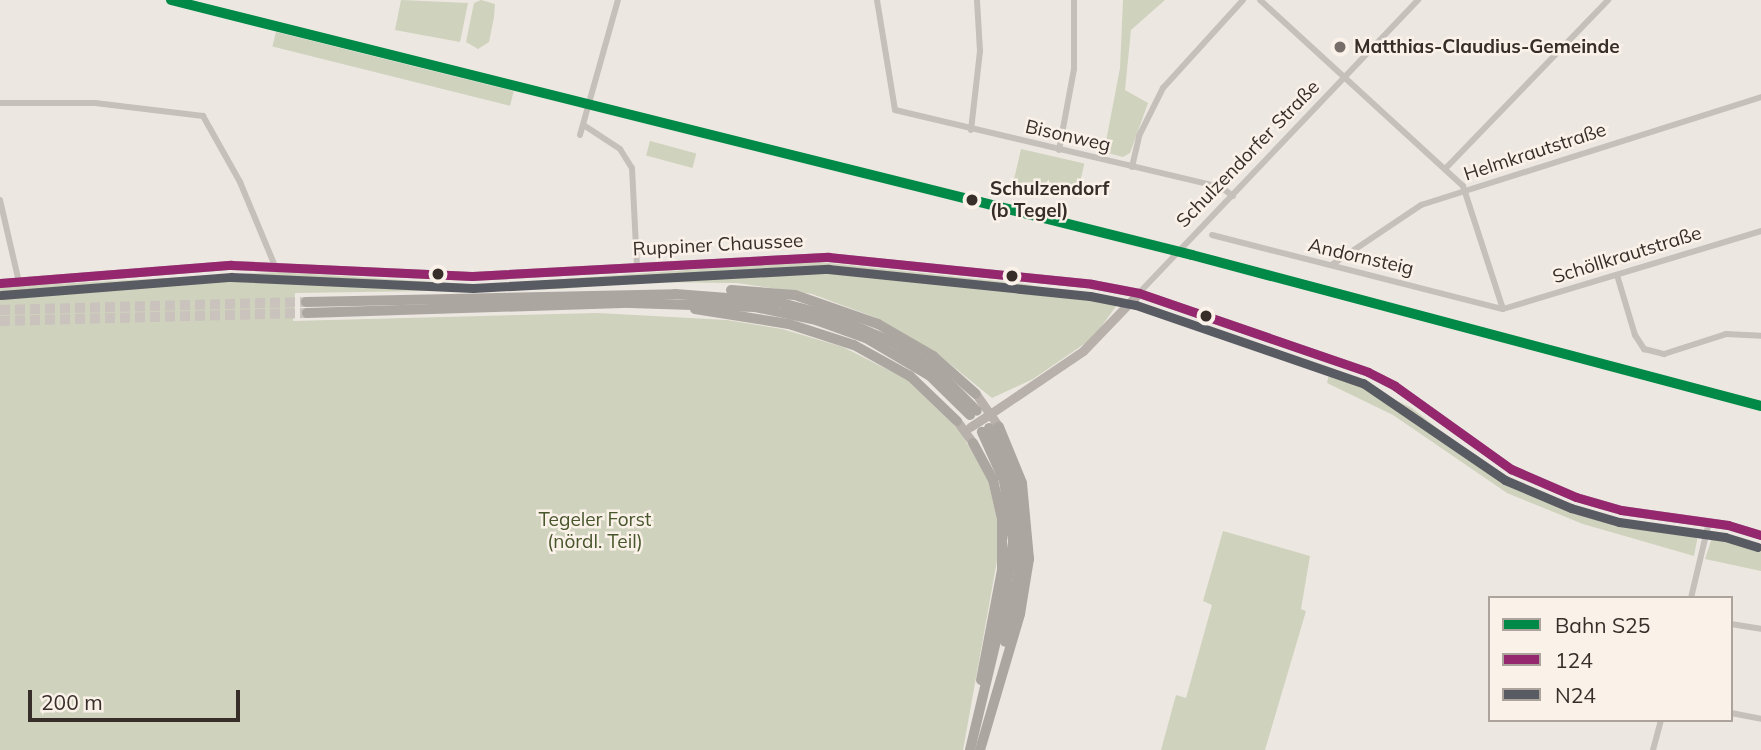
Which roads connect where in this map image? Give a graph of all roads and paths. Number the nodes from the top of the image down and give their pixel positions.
1 (618, 0) edge
2 (877, 0) edge
3 (977, 0) edge
4 (1074, 0) edge
5 (1243, 0) edge
6 (1259, 0) edge
7 (1418, 0) edge
8 (1608, 0) edge
9 (1345, 78) junction
10 (1761, 97) edge
11 (0, 103) edge
12 (584, 126) junction
13 (971, 130) junction
14 (580, 135) dead end
15 (1059, 150) junction
16 (1132, 167) junction
17 (1445, 169) junction
18 (1465, 190) junction
19 (1233, 196) junction
20 (0, 200) edge
21 (1761, 231) edge
22 (1212, 235) dead end
23 (1333, 264) junction
24 (275, 266) junction
25 (637, 267) junction
26 (1617, 275) junction
27 (19, 282) junction
28 (0, 284) edge
29 (1139, 293) junction
30 (580, 296) junction
31 (630, 303) junction
32 (1503, 309) junction
33 (1761, 335) edge
34 (976, 394) joint
35 (977, 418) junction
36 (957, 421) joint
37 (990, 429) junction
38 (973, 443) joint
39 (1709, 522) junction
40 (1761, 535) edge
41 (1691, 596) edge
42 (1733, 624) edge
43 (1761, 629) edge
44 (1733, 713) edge
45 (1761, 719) edge
46 (1660, 722) edge
47 (969, 750) edge
48 (979, 750) edge
49 (1653, 750) edge

1 - 12 street
2 - 13 street, Bisonweg
3 - 13 street
4 - 15 street
5 - 16 street
6 - 9 street
7 - 9 street, Schulzendorfer Straße
8 - 17 street
9 - 17 street
9 - 19 street, Schulzendorfer Straße
10 - 18 street, Helmkrautstraße
11 - 24 street
12 - 14 street
12 - 25 street
13 - 15 street, Bisonweg
15 - 16 street, Bisonweg
16 - 19 street, Bisonweg
17 - 18 street
18 - 23 street, Helmkrautstraße
18 - 32 street
19 - 29 street, Schulzendorfer Straße
20 - 27 street
21 - 26 street, Schöllkrautstraße
22 - 23 street, Andornsteig
23 - 32 street, Andornsteig
24 - 25 street, Ruppiner Chaussee
24 - 27 street, Ruppiner Chaussee
25 - 29 street, Ruppiner Chaussee
26 - 32 street, Schöllkrautstraße
26 - 33 street
27 - 28 street, Ruppiner Chaussee
29 - 35 street, Schulzendorfer Straße
29 - 39 street, Ruppiner Chaussee
30 - 31 highway
30 - 34 highway
30 - 35 highway
31 - 35 highway
31 - 36 highway
34 - 35 street
35 - 36 street
35 - 37 street
35 - 38 street
37 - 47 highway
37 - 48 highway
38 - 47 highway
39 - 40 street, Ruppiner Chaussee
39 - 41 street
42 - 43 street
44 - 45 street
46 - 49 street

